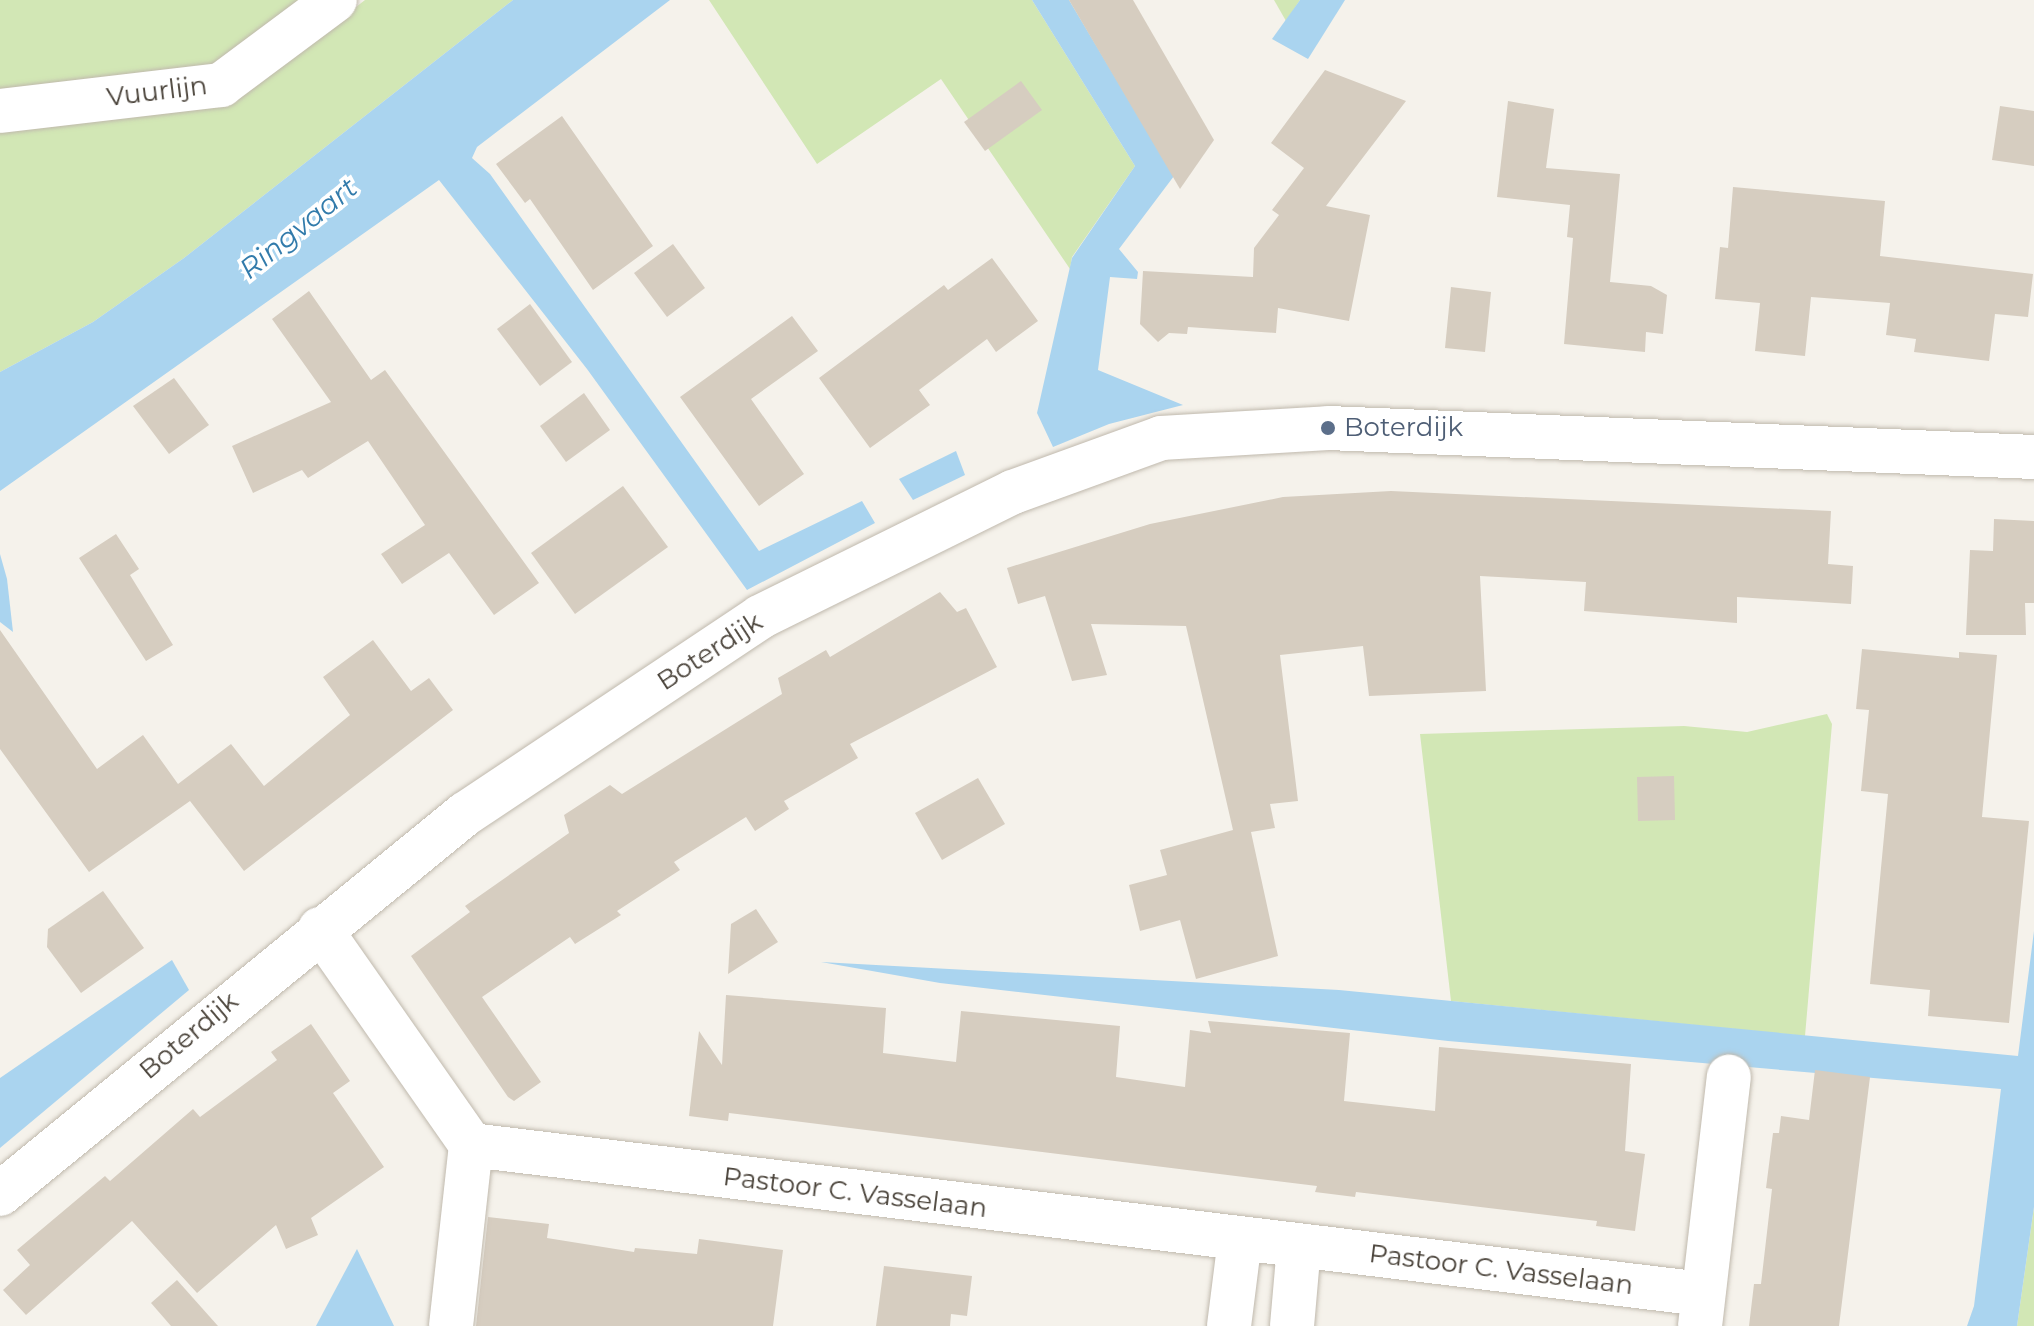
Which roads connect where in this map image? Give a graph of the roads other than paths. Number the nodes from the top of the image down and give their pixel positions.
1 (335, 0) edge
2 (0, 111) edge
3 (2034, 457) edge
4 (320, 929) junction
5 (1729, 1077) dead end
6 (471, 1145) junction
7 (0, 1194) edge
8 (1240, 1239) junction
9 (1299, 1246) junction
10 (1702, 1310) edge
11 (451, 1326) edge
12 (1229, 1326) edge
13 (1292, 1326) edge

1 - 2 street, Vuurlijn
3 - 4 street, Boterdijk
4 - 6 street
4 - 7 street, Boterdijk
5 - 10 street
6 - 8 street, Pastoor C. Vasselaan
6 - 11 street
8 - 9 street, Pastoor C. Vasselaan
8 - 12 street
9 - 10 street, Pastoor C. Vasselaan
9 - 13 street

